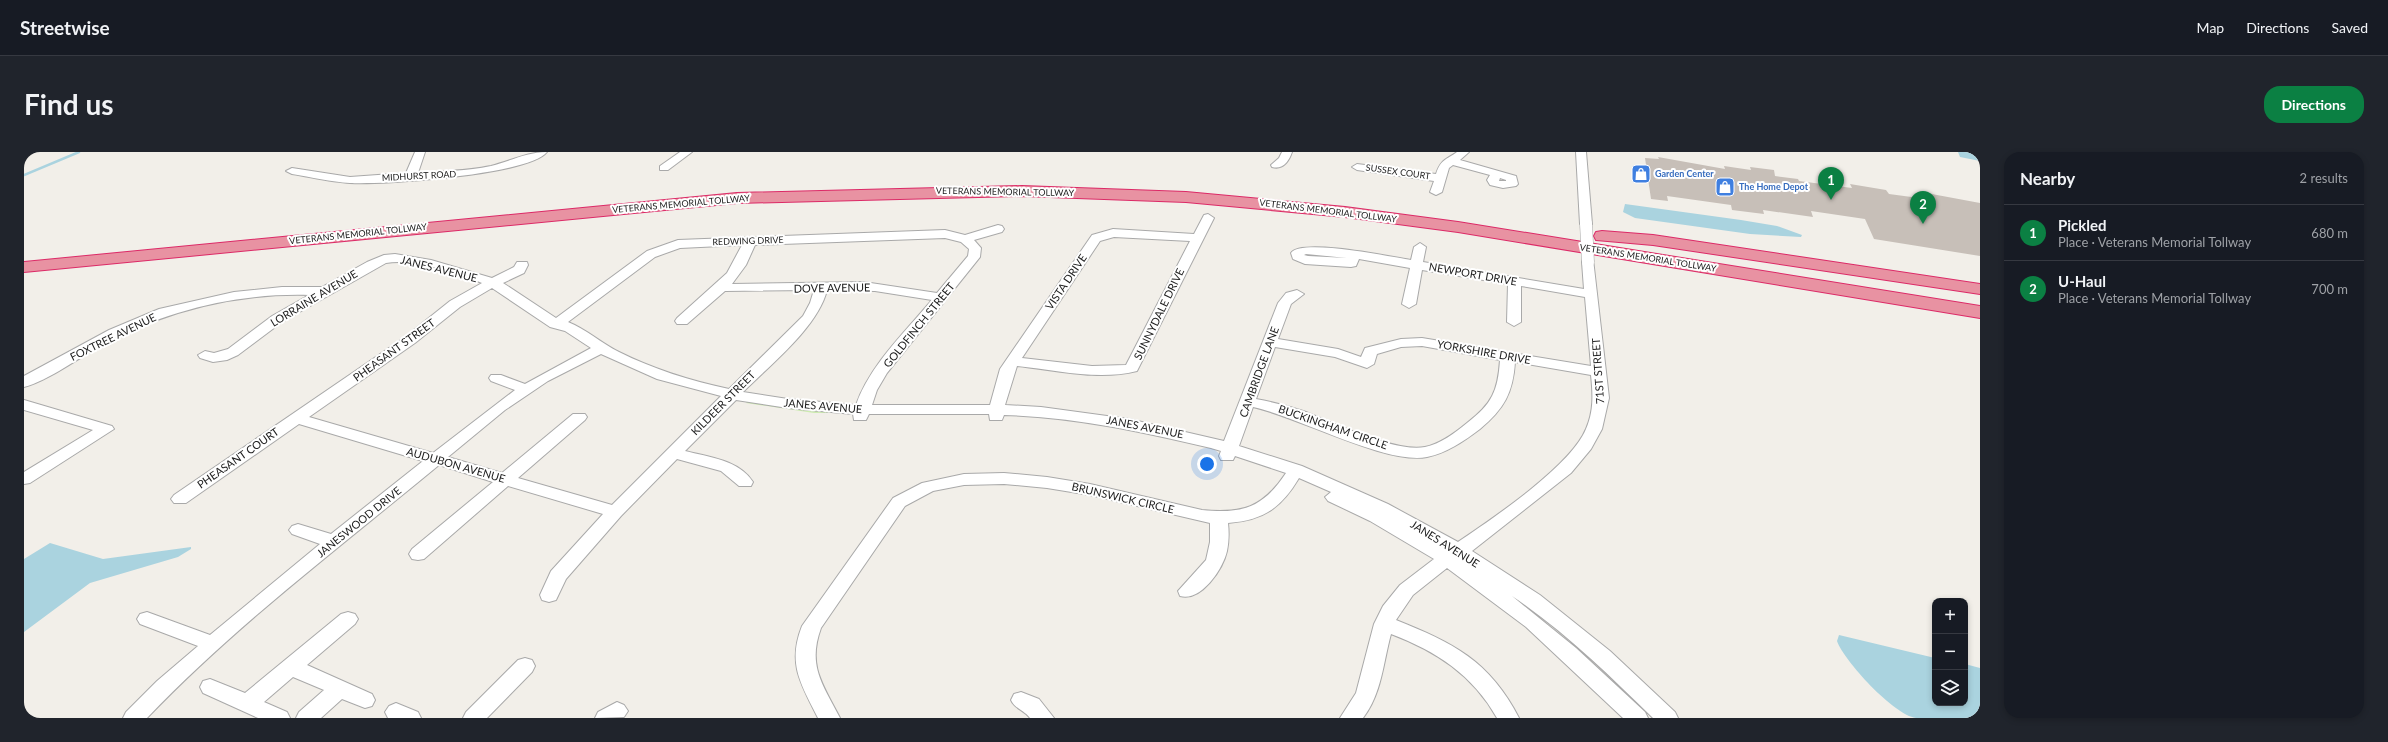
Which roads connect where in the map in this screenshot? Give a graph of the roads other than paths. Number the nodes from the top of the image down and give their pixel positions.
1 (420, 152) edge
2 (542, 152) edge
3 (688, 152) edge
4 (1287, 152) edge
5 (1461, 152) edge
6 (1581, 152) edge
7 (1449, 160) junction
8 (1276, 165) dead end
9 (1357, 167) dead end
10 (664, 168) dead end
11 (292, 171) dead end
12 (1496, 173) dead end
13 (411, 176) junction
14 (1439, 178) junction
15 (1436, 192) dead end
16 (1208, 218) dead end
17 (998, 229) dead end
18 (1602, 236) junction
19 (1197, 238) junction
20 (965, 239) junction
21 (750, 241) junction
22 (1420, 246) dead end
23 (24, 253) edge
24 (1355, 255) dead end
25 (383, 260) joint
26 (1416, 264) junction
27 (522, 265) dead end
28 (24, 267) edge
29 (1741, 273) junction
30 (1516, 281) junction
31 (492, 283) junction
32 (722, 287) junction
33 (821, 287) junction
34 (1980, 289) edge
35 (324, 291) junction
36 (1297, 294) dead end
37 (1591, 294) junction
38 (941, 298) junction
39 (1980, 298) edge
40 (1409, 304) dead end
41 (1980, 312) edge
42 (682, 321) dead end
43 (1980, 321) edge
44 (1514, 322) dead end
45 (555, 324) junction
46 (1270, 342) junction
47 (596, 350) junction
48 (205, 356) dead end
49 (1508, 356) junction
50 (1013, 361) junction
51 (1599, 372) junction
52 (496, 378) dead end
53 (24, 382) edge
54 (525, 389) junction
55 (728, 398) junction
56 (1249, 402) junction
57 (24, 406) edge
58 (997, 413) junction
59 (861, 414) junction
60 (578, 417) dead end
61 (296, 418) junction
62 (1229, 452) junction
63 (673, 453) junction
64 (436, 459) junction
65 (1293, 475) junction
66 (24, 479) edge
67 (503, 479) junction
68 (745, 482) dead end
69 (180, 499) dead end
70 (615, 512) junction
71 (1219, 518) junction
72 (298, 530) dead end
73 (335, 542) junction
74 (418, 554) dead end
75 (1452, 556) junction
76 (1187, 591) dead end
77 (549, 595) dead end
78 (147, 619) dead end
79 (348, 619) dead end
80 (1385, 623) junction
81 (213, 643) junction
82 (525, 666) dead end
83 (292, 667) junction
84 (210, 687) dead end
85 (339, 688) junction
86 (365, 700) dead end
87 (1021, 700) dead end
88 (248, 704) junction
89 (134, 718) edge
90 (279, 718) edge
91 (307, 718) edge
92 (474, 718) edge
93 (830, 718) edge
94 (1043, 718) edge
95 (1351, 718) edge
96 (1508, 718) edge
97 (1637, 718) edge
98 (1667, 718) edge

1 - 13 street
2 - 13 street, MIDHURST ROAD
3 - 10 street
4 - 8 street
5 - 7 street
6 - 37 street, 71ST STREET, bridge
7 - 12 street
7 - 14 street
9 - 14 street, SUSSEX COURT
11 - 13 street, MIDHURST ROAD
14 - 15 street
16 - 19 street, SUNNYDALE DRIVE
17 - 20 street
18 - 23 highway, VETERANS MEMORIAL TOLLWAY
18 - 34 highway
18 - 39 highway, VETERANS MEMORIAL TOLLWAY
19 - 50 street, VISTA DRIVE
19 - 50 street, SUNNYDALE DRIVE
20 - 21 street, REDWING DRIVE
20 - 38 street, GOLDFINCH STREET
21 - 32 street
21 - 45 street, REDWING DRIVE
22 - 26 street
24 - 26 street, NEWPORT DRIVE
25 - 31 street, JANES AVENUE
25 - 35 street, LORRAINE AVENUE
26 - 30 street, NEWPORT DRIVE
26 - 40 street
27 - 31 street, PHEASANT STREET
28 - 29 highway, VETERANS MEMORIAL TOLLWAY
29 - 41 highway, VETERANS MEMORIAL TOLLWAY
29 - 43 highway
30 - 37 street, NEWPORT DRIVE
30 - 44 street
31 - 45 street, JANES AVENUE
31 - 61 street, PHEASANT STREET
32 - 33 street, DOVE AVENUE
32 - 42 street
33 - 38 street, DOVE AVENUE
33 - 55 street, KILDEER STREET
35 - 48 street, LORRAINE AVENUE
35 - 53 street, FOXTREE AVENUE
36 - 46 street, CAMBRIDGE LANE
37 - 51 street, 71ST STREET
38 - 59 street, GOLDFINCH STREET
45 - 47 street, JANES AVENUE
46 - 49 street, YORKSHIRE DRIVE
46 - 56 street, CAMBRIDGE LANE
47 - 54 street, JANESWOOD DRIVE
47 - 55 street, JANES AVENUE
49 - 51 street, YORKSHIRE DRIVE
49 - 56 street, BUCKINGHAM CIRCLE
50 - 58 street, VISTA DRIVE
51 - 75 street, 71ST STREET
52 - 54 street
54 - 64 street, JANESWOOD DRIVE
55 - 59 street, JANES AVENUE
55 - 63 street, KILDEER STREET
56 - 62 street, CAMBRIDGE LANE
57 - 66 street
58 - 59 street, JANES AVENUE
58 - 62 street, JANES AVENUE
60 - 67 street
61 - 64 street, AUDUBON AVENUE
61 - 69 street, PHEASANT COURT
62 - 65 street, JANES AVENUE
63 - 68 street
63 - 70 street, KILDEER STREET
64 - 67 street, AUDUBON AVENUE
64 - 73 street, JANESWOOD DRIVE
65 - 71 street, BRUNSWICK CIRCLE
65 - 75 street, JANES AVENUE
67 - 70 street, AUDUBON AVENUE
67 - 74 street
70 - 77 street, KILDEER STREET
71 - 76 street
71 - 93 street, BRUNSWICK CIRCLE
72 - 73 street
73 - 81 street, JANESWOOD DRIVE
75 - 80 street, 71ST STREET
75 - 97 street, JANES AVENUE
75 - 98 street, JANES AVENUE
78 - 81 street
79 - 83 street
80 - 95 street, 71ST STREET
80 - 96 street
81 - 89 street, JANESWOOD DRIVE
82 - 92 street
83 - 85 street
83 - 88 street
84 - 88 street
85 - 86 street
85 - 91 street
87 - 94 street
88 - 90 street

